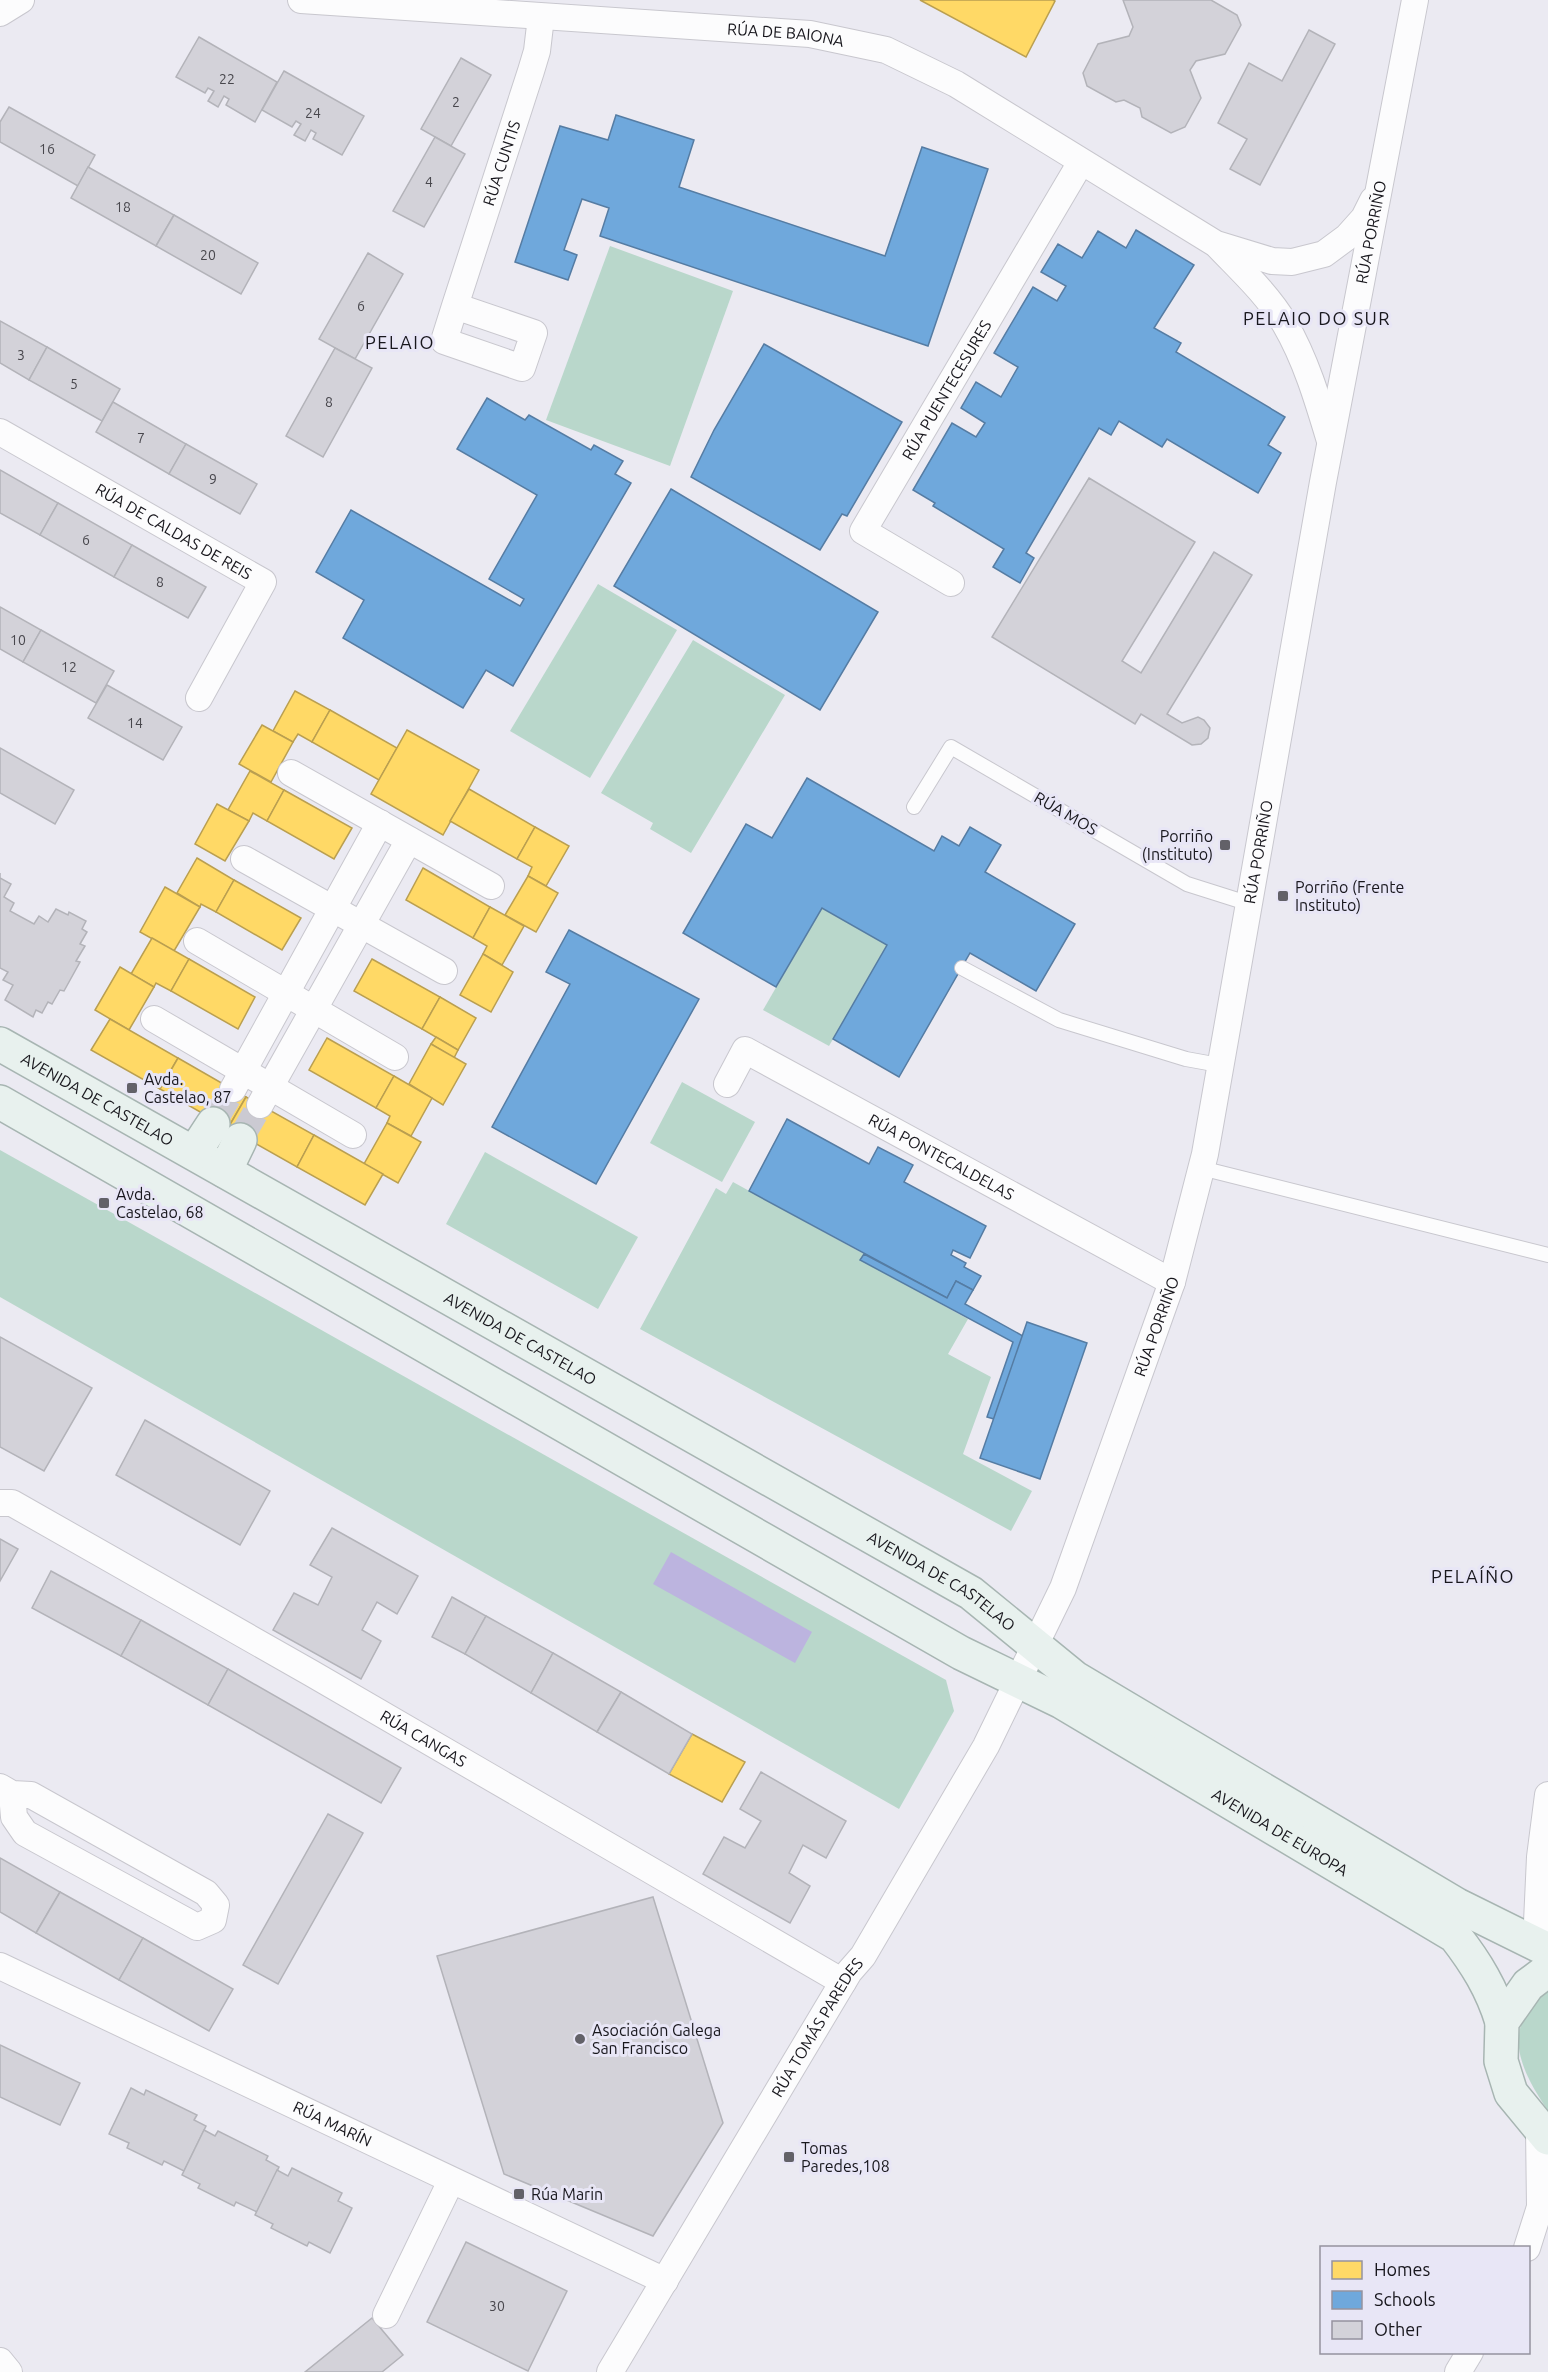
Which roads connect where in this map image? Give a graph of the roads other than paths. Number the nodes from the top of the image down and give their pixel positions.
1 (21, 0) edge
2 (301, 0) edge
3 (1415, 0) edge
4 (0, 14) edge
5 (541, 17) junction
6 (1081, 162) junction
7 (1382, 185) junction
8 (1216, 244) junction
9 (455, 306) dead end
10 (0, 432) edge
11 (1331, 443) junction
12 (951, 583) dead end
13 (200, 698) dead end
14 (291, 773) dead end
15 (914, 807) dead end
16 (380, 823) junction
17 (410, 840) junction
18 (244, 859) dead end
19 (491, 886) dead end
20 (1248, 903) junction
21 (333, 909) junction
22 (362, 925) junction
23 (196, 941) dead end
24 (962, 968) dead end
25 (444, 971) dead end
26 (285, 994) junction
27 (312, 1009) junction
28 (154, 1019) dead end
29 (0, 1044) edge
30 (395, 1057) dead end
31 (1219, 1065) junction
32 (238, 1080) junction
33 (727, 1084) dead end
34 (265, 1096) junction
35 (0, 1102) edge
36 (353, 1135) dead end
37 (194, 1153) junction
38 (1201, 1168) junction
39 (225, 1171) junction
40 (1548, 1255) edge
41 (1172, 1282) junction
42 (0, 1503) edge
43 (1035, 1645) junction
44 (1018, 1681) junction
45 (6, 1791) edge
46 (1548, 1795) edge
47 (1544, 1954) edge
48 (0, 1966) edge
49 (843, 1982) junction
50 (1502, 2022) junction
51 (1544, 2134) edge
52 (451, 2181) junction
53 (1527, 2246) edge
54 (665, 2281) junction
55 (386, 2315) dead end
56 (1469, 2354) edge
57 (0, 2361) edge
58 (9, 2372) edge
59 (610, 2372) edge
60 (1458, 2372) edge

1 - 4 street
2 - 5 street, RÚA DE BAIONA
3 - 7 street, RÚA PORRIÑO
5 - 6 street, RÚA DE BAIONA
5 - 9 street, RÚA CUNTIS
6 - 8 street, RÚA DE BAIONA
6 - 12 street, RÚA PUENTECESURES
7 - 8 street, RÚA DE BAIONA
7 - 11 street, RÚA PORRIÑO
8 - 11 street, RÚA DE BAIONA
10 - 13 street, RÚA DE CALDAS DE REIS
11 - 20 street, RÚA PORRIÑO
14 - 16 street
15 - 20 lane, RÚA MOS
16 - 17 street
16 - 21 street
17 - 19 street
17 - 22 street
18 - 21 street
20 - 31 street, RÚA PORRIÑO
21 - 22 street
21 - 26 street
22 - 25 street
22 - 27 street
23 - 26 street
24 - 31 lane
26 - 27 street
26 - 32 street
27 - 30 street
27 - 34 street
28 - 32 street
29 - 37 main road, AVENIDA DE CASTELAO
31 - 38 street, RÚA PORRIÑO
32 - 34 street
33 - 41 street, RÚA PONTECALDELAS
34 - 36 street
35 - 44 main road
37 - 39 main road, AVENIDA DE CASTELAO
37 - 39 main road
38 - 40 lane
38 - 41 street, RÚA PORRIÑO
39 - 43 main road, AVENIDA DE CASTELAO
41 - 43 street, RÚA PORRIÑO
42 - 49 street, RÚA CANGAS
43 - 44 street, RÚA PORRIÑO
43 - 47 main road, AVENIDA DE EUROPA
44 - 49 street, RÚA TOMÁS PAREDES
44 - 50 main road, AVENIDA DE EUROPA
45 - 45 street
46 - 47 street
47 - 50 main road
48 - 52 street, RÚA MARÍN
49 - 54 street, RÚA TOMÁS PAREDES
50 - 51 main road
51 - 53 street
52 - 54 street, RÚA MARÍN
52 - 55 street
54 - 59 street, RÚA TOMÁS PAREDES
56 - 60 street
57 - 58 street

